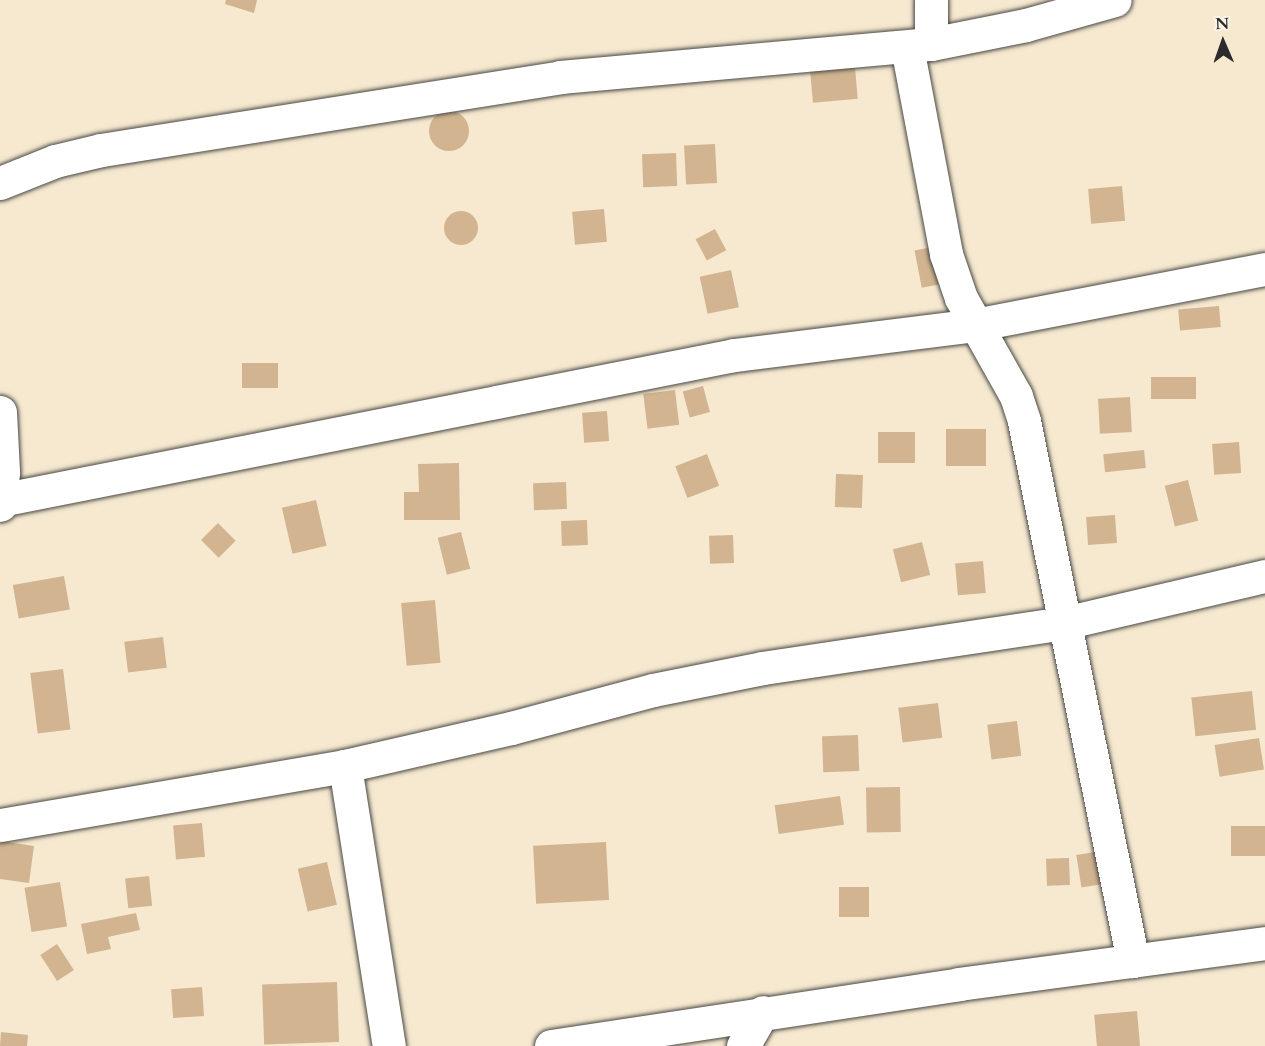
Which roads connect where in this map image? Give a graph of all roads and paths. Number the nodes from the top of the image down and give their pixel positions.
1 (931, 0) edge
2 (1115, 0) edge
3 (919, 45) junction
4 (0, 183) edge
5 (1265, 269) edge
6 (974, 325) junction
7 (0, 412) edge
8 (0, 501) edge
9 (1265, 576) edge
10 (1064, 623) junction
11 (345, 766) junction
12 (0, 825) edge
13 (1265, 943) edge
14 (1133, 961) junction
15 (763, 1012) junction
16 (389, 1046) edge
17 (551, 1046) edge
18 (743, 1046) edge

1 - 3 street
2 - 3 street
3 - 4 street
3 - 6 street
5 - 6 street
6 - 8 street
6 - 10 street
7 - 8 street
9 - 10 street
10 - 11 street
10 - 14 street
11 - 12 street
11 - 16 street
13 - 14 street
14 - 15 street
15 - 17 street
15 - 18 street

